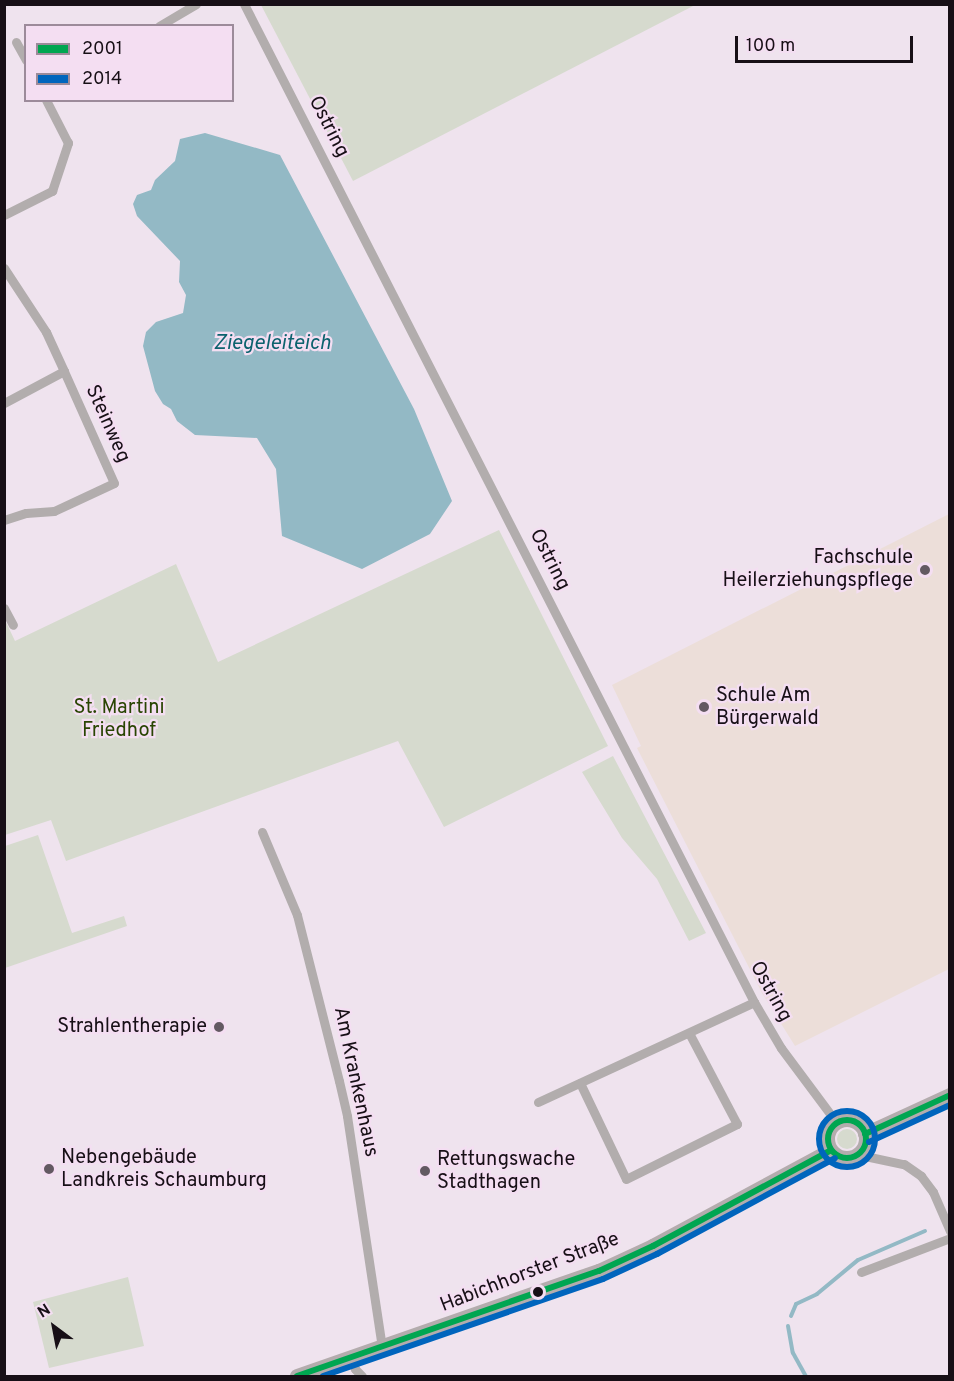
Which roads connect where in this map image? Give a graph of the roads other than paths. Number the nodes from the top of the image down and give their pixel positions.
1 (196, 4) edge
2 (244, 4) edge
3 (162, 24) edge
4 (16, 42) dead end
5 (24, 56) edge
6 (47, 102) edge
7 (4, 215) edge
8 (4, 268) edge
9 (64, 371) junction
10 (4, 403) edge
11 (4, 520) edge
12 (4, 608) edge
13 (13, 625) dead end
14 (261, 832) dead end
15 (754, 1002) junction
16 (689, 1033) junction
17 (580, 1083) junction
18 (950, 1095) edge
19 (538, 1102) dead end
20 (837, 1123) junction
21 (865, 1134) junction
22 (831, 1150) junction
23 (860, 1152) junction
24 (950, 1231) edge
25 (950, 1238) edge
26 (861, 1272) dead end
27 (382, 1348) junction
28 (352, 1358) junction
29 (297, 1377) edge
30 (362, 1377) edge

1 - 3 street
2 - 15 street, Ostring
4 - 5 street
6 - 7 street
8 - 9 street
9 - 10 street
9 - 11 street, Steinweg
12 - 13 street
14 - 27 street, Am Krankenhaus
15 - 16 street
15 - 20 street, Ostring
16 - 17 street
16 - 17 street
17 - 19 street
18 - 21 main road
20 - 21 main road
20 - 22 main road
21 - 23 main road
22 - 23 main road
22 - 27 main road, Habichhorster Straße
23 - 24 street
25 - 26 street
27 - 28 main road, Habichhorster Straße
28 - 29 main road, Habichhorster Straße
28 - 30 street

